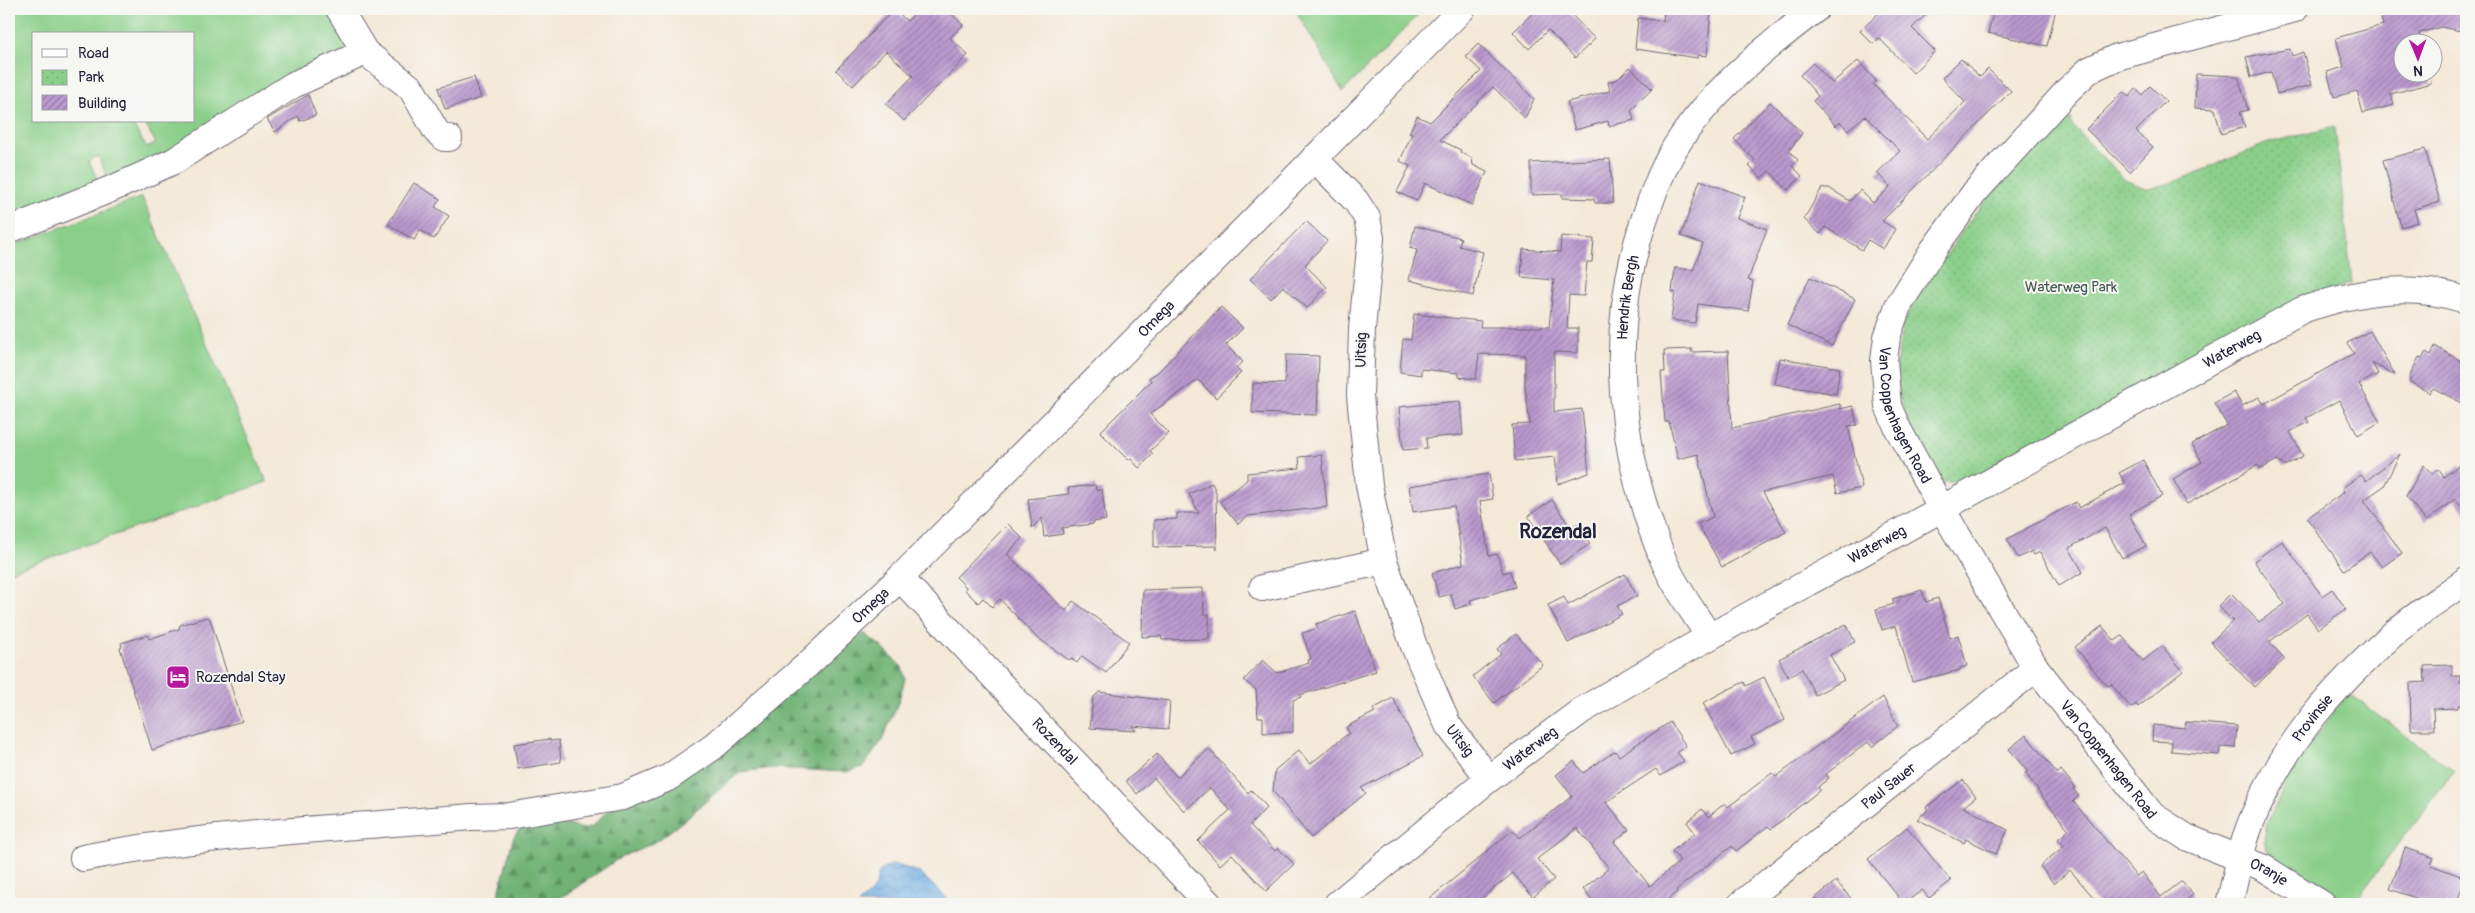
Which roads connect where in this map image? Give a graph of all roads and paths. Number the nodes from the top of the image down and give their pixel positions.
1 (339, 9) edge
2 (1462, 9) edge
3 (1816, 9) edge
4 (2295, 9) edge
5 (365, 52) junction
6 (449, 138) dead end
7 (1314, 158) junction
8 (9, 230) edge
9 (2466, 300) edge
10 (1942, 509) junction
11 (1384, 561) junction
12 (900, 578) junction
13 (2466, 580) edge
14 (1262, 588) dead end
15 (1709, 637) junction
16 (2036, 668) junction
17 (1489, 779) junction
18 (83, 858) dead end
19 (2241, 859) junction
20 (1209, 904) edge
21 (1336, 904) edge
22 (1741, 904) edge
23 (2229, 904) edge
24 (2322, 904) edge

1 - 5 street
2 - 7 street, Omega
3 - 15 street, Hendrik Bergh
4 - 10 street, Van Coppenhagen Road
5 - 6 street
5 - 8 street
7 - 11 street, Uitsig
7 - 12 street, Omega
9 - 10 street, Waterweg
10 - 15 street, Waterweg
10 - 16 street, Van Coppenhagen Road
11 - 14 street
11 - 17 street, Uitsig
12 - 18 street, Omega
12 - 20 street, Rozendal
13 - 19 street, Provinsie
15 - 17 street, Waterweg
16 - 19 street, Van Coppenhagen Road
16 - 22 street, Paul Sauer
17 - 21 street, Waterweg
19 - 23 street, Provinsie
19 - 24 street, Oranje

